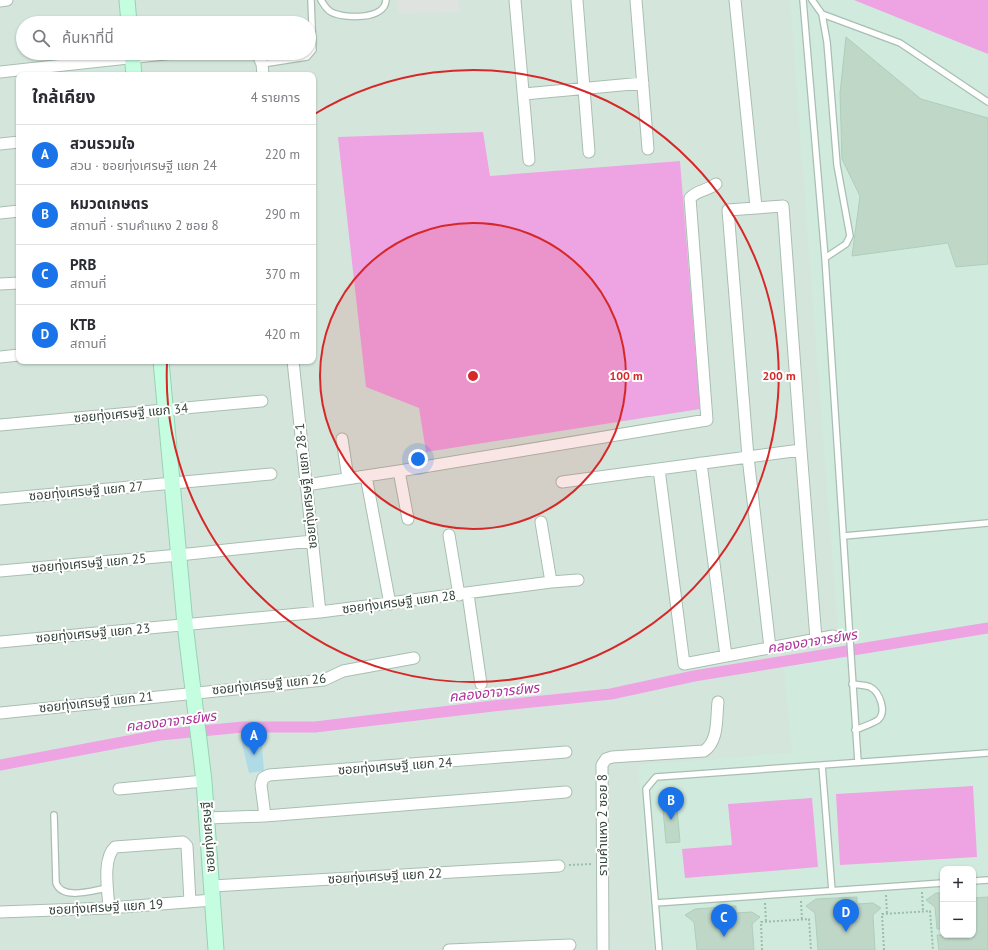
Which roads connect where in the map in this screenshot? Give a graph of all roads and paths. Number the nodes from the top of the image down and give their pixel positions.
1 (7, 0) edge
2 (127, 0) edge
3 (311, 0) edge
4 (321, 0) edge
5 (386, 0) edge
6 (515, 0) edge
7 (577, 0) edge
8 (636, 0) edge
9 (735, 0) edge
10 (803, 0) edge
11 (812, 0) edge
12 (0, 1) edge
13 (822, 14) junction
14 (128, 16) edge
15 (312, 16) edge
16 (99, 60) edge
17 (132, 60) edge
18 (296, 60) edge
19 (262, 69) edge
20 (0, 72) edge
21 (134, 72) edge
22 (643, 83) junction
23 (584, 88) junction
24 (524, 94) junction
25 (988, 102) edge
26 (16, 142) edge
27 (0, 144) edge
28 (648, 149) dead end
29 (589, 152) dead end
30 (530, 160) dead end
31 (716, 184) dead end
32 (756, 207) junction
33 (16, 211) edge
34 (0, 212) edge
35 (825, 258) junction
36 (16, 282) edge
37 (0, 284) edge
38 (16, 355) edge
39 (0, 357) edge
40 (161, 364) edge
41 (293, 364) edge
42 (262, 401) dead end
43 (165, 409) junction
44 (0, 425) edge
45 (342, 439) dead end
46 (801, 450) junction
47 (748, 457) junction
48 (701, 463) junction
49 (659, 469) junction
50 (399, 471) junction
51 (271, 474) dead end
52 (366, 476) junction
53 (348, 478) junction
54 (562, 482) dead end
55 (172, 483) junction
56 (306, 485) junction
57 (0, 499) edge
58 (408, 520) dead end
59 (541, 522) dead end
60 (988, 522) edge
61 (449, 535) dead end
62 (844, 536) junction
63 (312, 541) junction
64 (179, 555) junction
65 (0, 571) edge
66 (578, 580) dead end
67 (551, 582) junction
68 (463, 595) junction
69 (390, 604) junction
70 (320, 612) junction
71 (185, 624) junction
72 (833, 636) dead end
73 (816, 639) junction
74 (0, 642) edge
75 (770, 648) junction
76 (726, 656) junction
77 (414, 658) dead end
78 (481, 684) dead end
79 (852, 684) junction
80 (192, 692) junction
81 (718, 702) dead end
82 (0, 713) edge
83 (855, 730) junction
84 (566, 752) dead end
85 (988, 753) edge
86 (858, 762) junction
87 (822, 765) junction
88 (204, 781) junction
89 (119, 789) dead end
90 (566, 792) dead end
91 (54, 815) dead end
92 (265, 816) junction
93 (207, 818) junction
94 (602, 864) junction
95 (559, 866) joint
96 (988, 880) edge
97 (976, 881) edge
98 (940, 884) edge
99 (922, 885) junction
100 (885, 887) junction
101 (108, 888) junction
102 (832, 891) junction
103 (212, 893) junction
104 (800, 893) junction
105 (764, 896) junction
106 (190, 902) junction
107 (655, 904) junction
108 (109, 908) junction
109 (923, 911) junction
110 (0, 912) edge
111 (887, 914) junction
112 (802, 920) junction
113 (766, 922) junction
114 (570, 945) dead end
115 (216, 950) edge
116 (449, 950) edge
117 (603, 950) edge
118 (659, 950) edge
119 (762, 950) edge
120 (811, 950) edge
121 (884, 950) edge
122 (933, 950) edge

1 - 12 street
2 - 14 main road
3 - 15 lane
4 - 5 lane
6 - 24 street
7 - 23 street
8 - 22 street
9 - 32 street
10 - 35 lane
11 - 13 lane
13 - 25 lane
13 - 35 lane
16 - 20 street
17 - 21 main road
18 - 19 lane
22 - 23 street
22 - 28 street
23 - 24 street
23 - 29 street
24 - 30 street
26 - 27 street
31 - 50 street
32 - 46 street
32 - 47 street
33 - 34 street
35 - 62 lane
36 - 37 street
38 - 39 street
40 - 43 main road, ซอยทุ่งเศรษฐี
41 - 56 street, ซอยทุ่งเศรษฐี แยก 28-1
42 - 43 street, ซอยทุ่งเศรษฐี แยก 34
43 - 44 street, ซอยทุ่งเศรษฐี แยก 34
43 - 55 main road, ซอยทุ่งเศรษฐี
45 - 53 street
46 - 47 street
46 - 73 street
47 - 48 street
47 - 75 street
48 - 49 street
48 - 76 street
49 - 54 street
49 - 76 street
50 - 52 street
50 - 58 street
51 - 55 street, ซอยทุ่งเศรษฐี แยก 27
52 - 53 street
52 - 69 street
53 - 56 street
55 - 57 street, ซอยทุ่งเศรษฐี แยก 27
55 - 64 main road, ซอยทุ่งเศรษฐี
56 - 63 street, ซอยทุ่งเศรษฐี แยก 28-1
59 - 67 street
60 - 62 lane
61 - 68 street
62 - 79 lane
63 - 64 street, ซอยทุ่งเศรษฐี แยก 25
63 - 70 street, ซอยทุ่งเศรษฐี แยก 28-1
64 - 65 street, ซอยทุ่งเศรษฐี แยก 25
64 - 71 main road, ซอยทุ่งเศรษฐี
66 - 67 street, ซอยทุ่งเศรษฐี แยก 28
67 - 68 street, ซอยทุ่งเศรษฐี แยก 28
68 - 69 street, ซอยทุ่งเศรษฐี แยก 28
68 - 78 street
69 - 70 street, ซอยทุ่งเศรษฐี แยก 28
70 - 71 street, ซอยทุ่งเศรษฐี แยก 28
71 - 74 street, ซอยทุ่งเศรษฐี แยก 23
71 - 80 main road, ซอยทุ่งเศรษฐี
72 - 73 street
73 - 75 street
75 - 76 street
77 - 80 street, ซอยทุ่งเศรษฐี แยก 26
79 - 83 lane
79 - 83 lane
80 - 82 street, ซอยทุ่งเศรษฐี แยก 21
80 - 88 main road, ซอยทุ่งเศรษฐี
81 - 94 street, รามคำแหง 2 ซอย 8
83 - 86 lane
84 - 92 street, ซอยทุ่งเศรษฐี แยก 24
85 - 86 lane
86 - 87 lane
87 - 102 lane
87 - 107 lane
88 - 89 street
88 - 93 main road, ซอยทุ่งเศรษฐี
90 - 92 street
91 - 101 lane
92 - 93 street
93 - 103 main road, ซอยทุ่งเศรษฐี
94 - 95 path
94 - 117 street, รามคำแหง 2 ซอย 8
95 - 103 street, ซอยทุ่งเศรษฐี แยก 22
96 - 97 lane
98 - 99 lane
99 - 100 lane
99 - 109 path
100 - 102 lane
100 - 111 path
101 - 106 street
101 - 108 street
102 - 104 lane
103 - 106 street, ซอยทุ่งเศรษฐี แยก 19
103 - 115 main road, ซอยทุ่งเศรษฐี
104 - 105 lane
104 - 112 path
105 - 107 lane
105 - 113 path
106 - 108 street, ซอยทุ่งเศรษฐี แยก 19
107 - 118 lane
108 - 110 street, ซอยทุ่งเศรษฐี แยก 19
109 - 111 path
109 - 122 path
111 - 121 path
112 - 113 path
112 - 120 path
113 - 119 path
114 - 116 street

